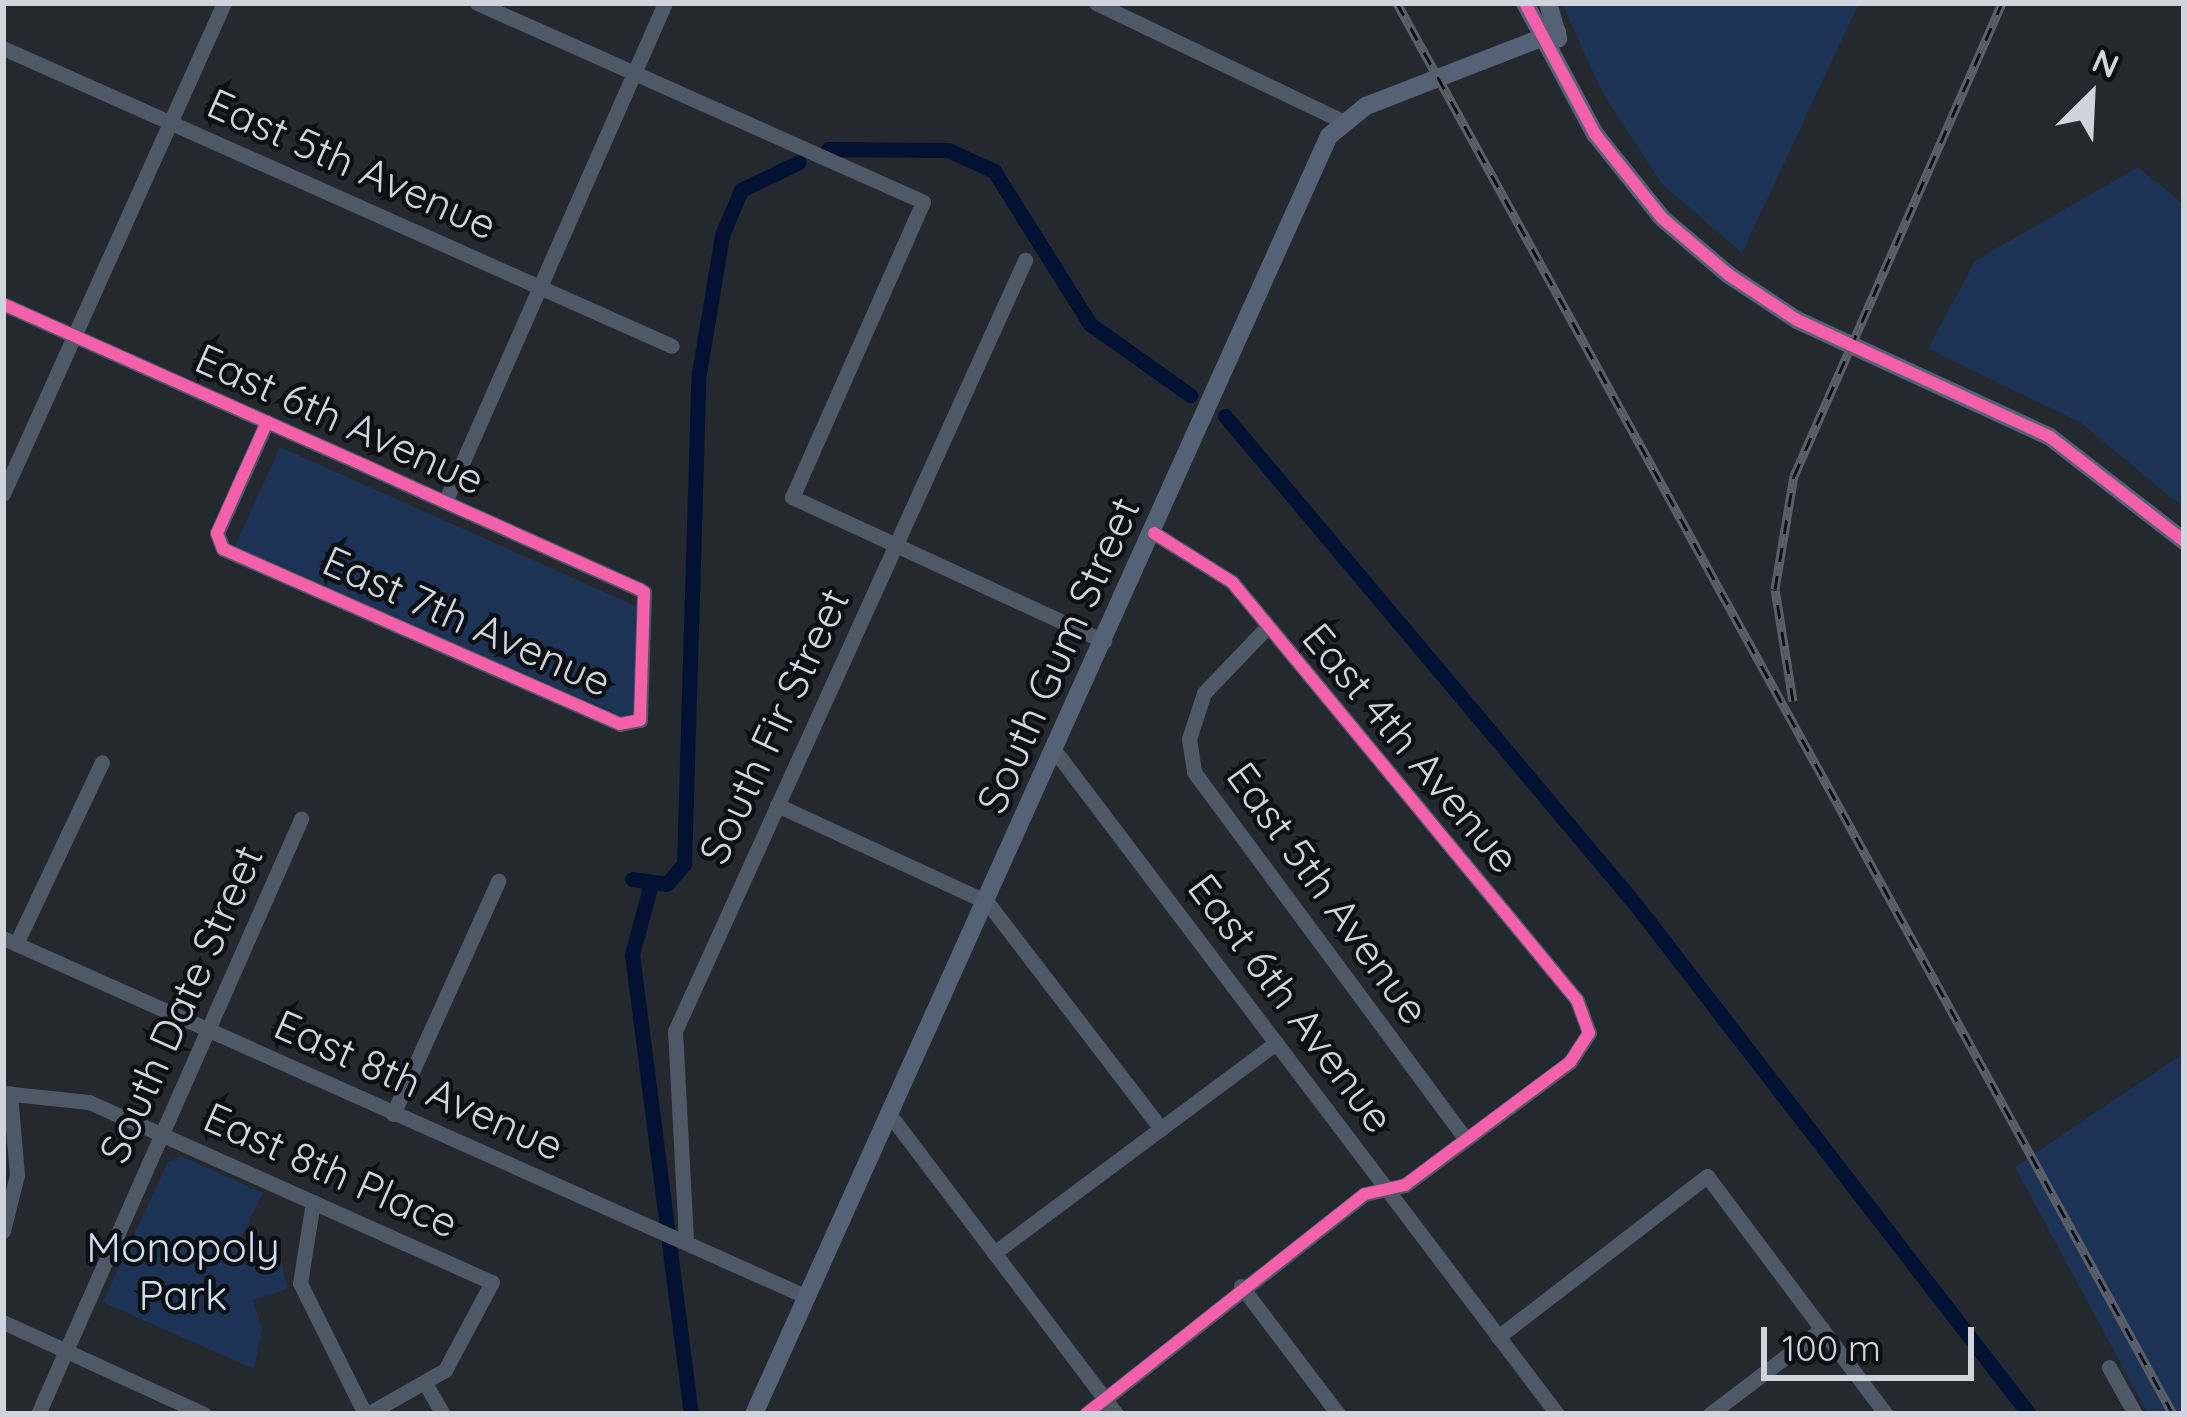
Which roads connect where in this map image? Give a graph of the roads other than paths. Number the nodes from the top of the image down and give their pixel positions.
1 (224, 3) edge
2 (477, 3) edge
3 (665, 3) edge
4 (1096, 3) edge
5 (1525, 3) edge
6 (1547, 3) edge
7 (1135, 11) edge
8 (1557, 32) junction
9 (1537, 39) junction
10 (3, 48) edge
11 (1560, 65) junction
12 (634, 73) junction
13 (1342, 121) junction
14 (170, 123) junction
15 (1024, 260) dead end
16 (540, 287) junction
17 (3, 304) edge
18 (74, 336) junction
19 (671, 346) dead end
20 (267, 422) junction
21 (3, 494) edge
22 (445, 502) junction
23 (1154, 533) junction
24 (2184, 541) edge
25 (896, 545) junction
26 (648, 596) joint
27 (1267, 627) junction
28 (1104, 641) junction
29 (1055, 751) junction
30 (102, 762) dead end
31 (777, 805) junction
32 (301, 819) dead end
33 (498, 881) dead end
34 (986, 902) junction
35 (10, 941) edge
36 (209, 1031) junction
37 (1276, 1043) junction
38 (7, 1093) edge
39 (393, 1114) junction
40 (890, 1115) junction
41 (1161, 1130) junction
42 (163, 1135) junction
43 (1466, 1139) junction
44 (1387, 1190) junction
45 (313, 1202) junction
46 (3, 1231) edge
47 (673, 1234) junction
48 (994, 1252) junction
49 (1241, 1286) junction
50 (807, 1297) junction
51 (3, 1322) edge
52 (1822, 1329) junction
53 (1498, 1336) junction
54 (67, 1350) junction
55 (2109, 1367) dead end
56 (425, 1383) junction
57 (1101, 1394) junction
58 (38, 1414) edge
59 (204, 1414) edge
60 (366, 1414) edge
61 (443, 1414) edge
62 (754, 1414) edge
63 (1085, 1414) edge
64 (1116, 1414) edge
65 (1338, 1414) edge
66 (1557, 1414) edge
67 (1710, 1414) edge
68 (1886, 1414) edge
69 (2135, 1414) edge

1 - 14 street
2 - 12 street
3 - 12 street
4 - 7 street
5 - 9 main road
6 - 8 main road
7 - 13 street
8 - 9 main road
8 - 11 main road
9 - 11 main road
9 - 13 main road
10 - 14 street, East 5th Avenue
11 - 24 main road
12 - 16 street
12 - 25 street
13 - 23 main road, South Gum Street
14 - 16 street, East 5th Avenue
14 - 18 street
15 - 25 street, South Fir Street
16 - 19 street, East 5th Avenue
16 - 22 street
17 - 18 street, East 6th Avenue
18 - 20 street, East 6th Avenue
18 - 21 street
20 - 22 street, East 6th Avenue
20 - 26 street, East 7th Avenue
22 - 26 street, East 6th Avenue
23 - 27 street, East 4th Avenue
23 - 28 main road, South Gum Street
25 - 28 street
25 - 31 street, South Fir Street
27 - 43 street, East 5th Avenue
27 - 43 street, East 4th Avenue
28 - 29 main road, South Gum Street
29 - 34 main road, South Gum Street
29 - 37 street, East 6th Avenue
30 - 35 street
31 - 34 street
31 - 47 street, South Fir Street
32 - 36 street, South Date Street
33 - 39 street
34 - 40 main road, South Gum Street
34 - 41 street
35 - 36 street, East 8th Avenue
36 - 39 street, East 8th Avenue
36 - 42 street, South Date Street
37 - 41 street
37 - 44 street, East 6th Avenue
38 - 42 street, East 8th Place
38 - 46 street
39 - 47 street, East 8th Avenue
40 - 48 street
40 - 50 main road, South Gum Street
41 - 48 street
42 - 45 street, East 8th Place
42 - 54 street, South Date Street
43 - 44 street
44 - 49 street
44 - 53 street, East 6th Avenue
45 - 56 street, East 8th Place
45 - 60 street
47 - 50 street, East 8th Avenue
48 - 57 street
49 - 57 street
49 - 65 street
50 - 62 main road, South Gum Street
51 - 54 street
52 - 53 street
52 - 67 street
52 - 68 street
53 - 66 street, East 6th Avenue
54 - 58 street, South Date Street
54 - 59 street
55 - 69 street
56 - 60 street
56 - 61 street
57 - 63 street
57 - 64 street

